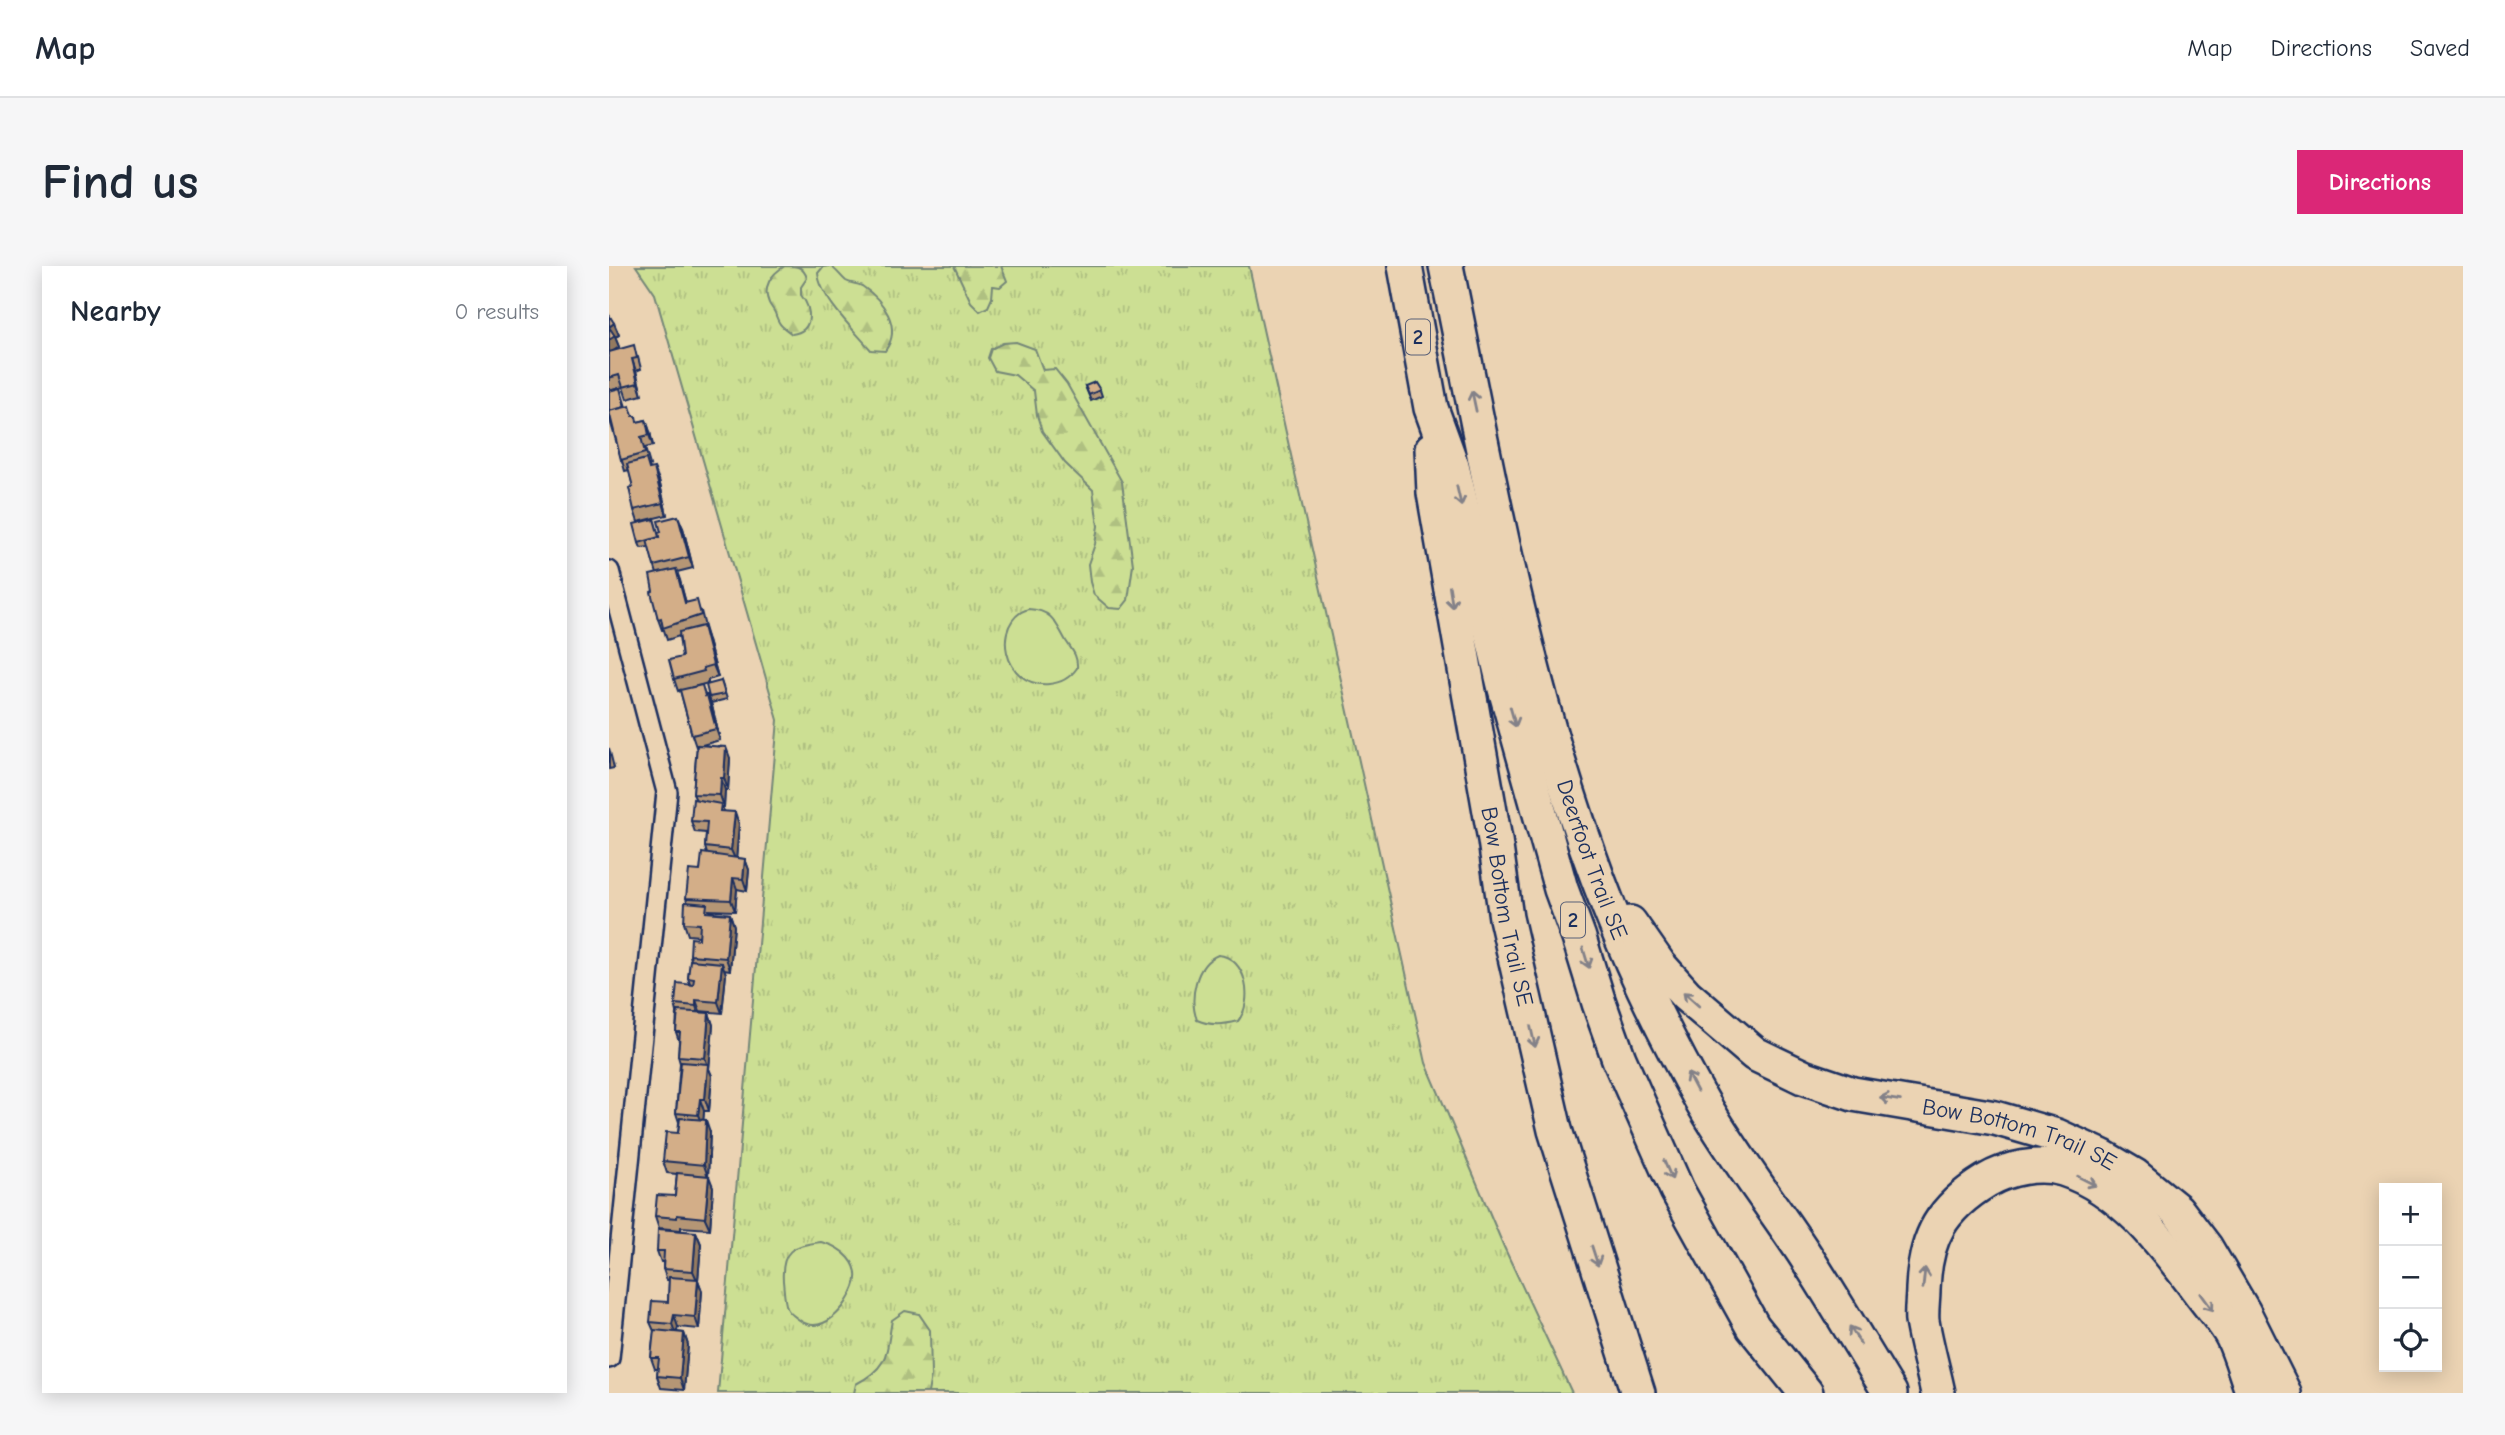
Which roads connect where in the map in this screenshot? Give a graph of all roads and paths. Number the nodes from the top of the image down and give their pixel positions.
1 (1405, 266) edge
2 (1446, 266) edge
3 (1431, 408) junction
4 (609, 571) edge
5 (1598, 878) junction
6 (609, 1358) edge
7 (1638, 1393) edge
8 (1806, 1393) edge
9 (1890, 1393) edge
10 (1938, 1393) edge
11 (2253, 1393) edge
12 (2284, 1393) edge

1 - 3 highway, Deerfoot Trail SE / 2
5 -> 2 highway, Deerfoot Trail SE / 2
3 -> 7 highway, Bow Bottom Trail SE
3 -> 8 highway, Deerfoot Trail SE / 2
4 - 6 street
9 -> 5 highway, Deerfoot Trail SE / 2
12 -> 5 highway, Bow Bottom Trail SE
10 -> 11 highway

